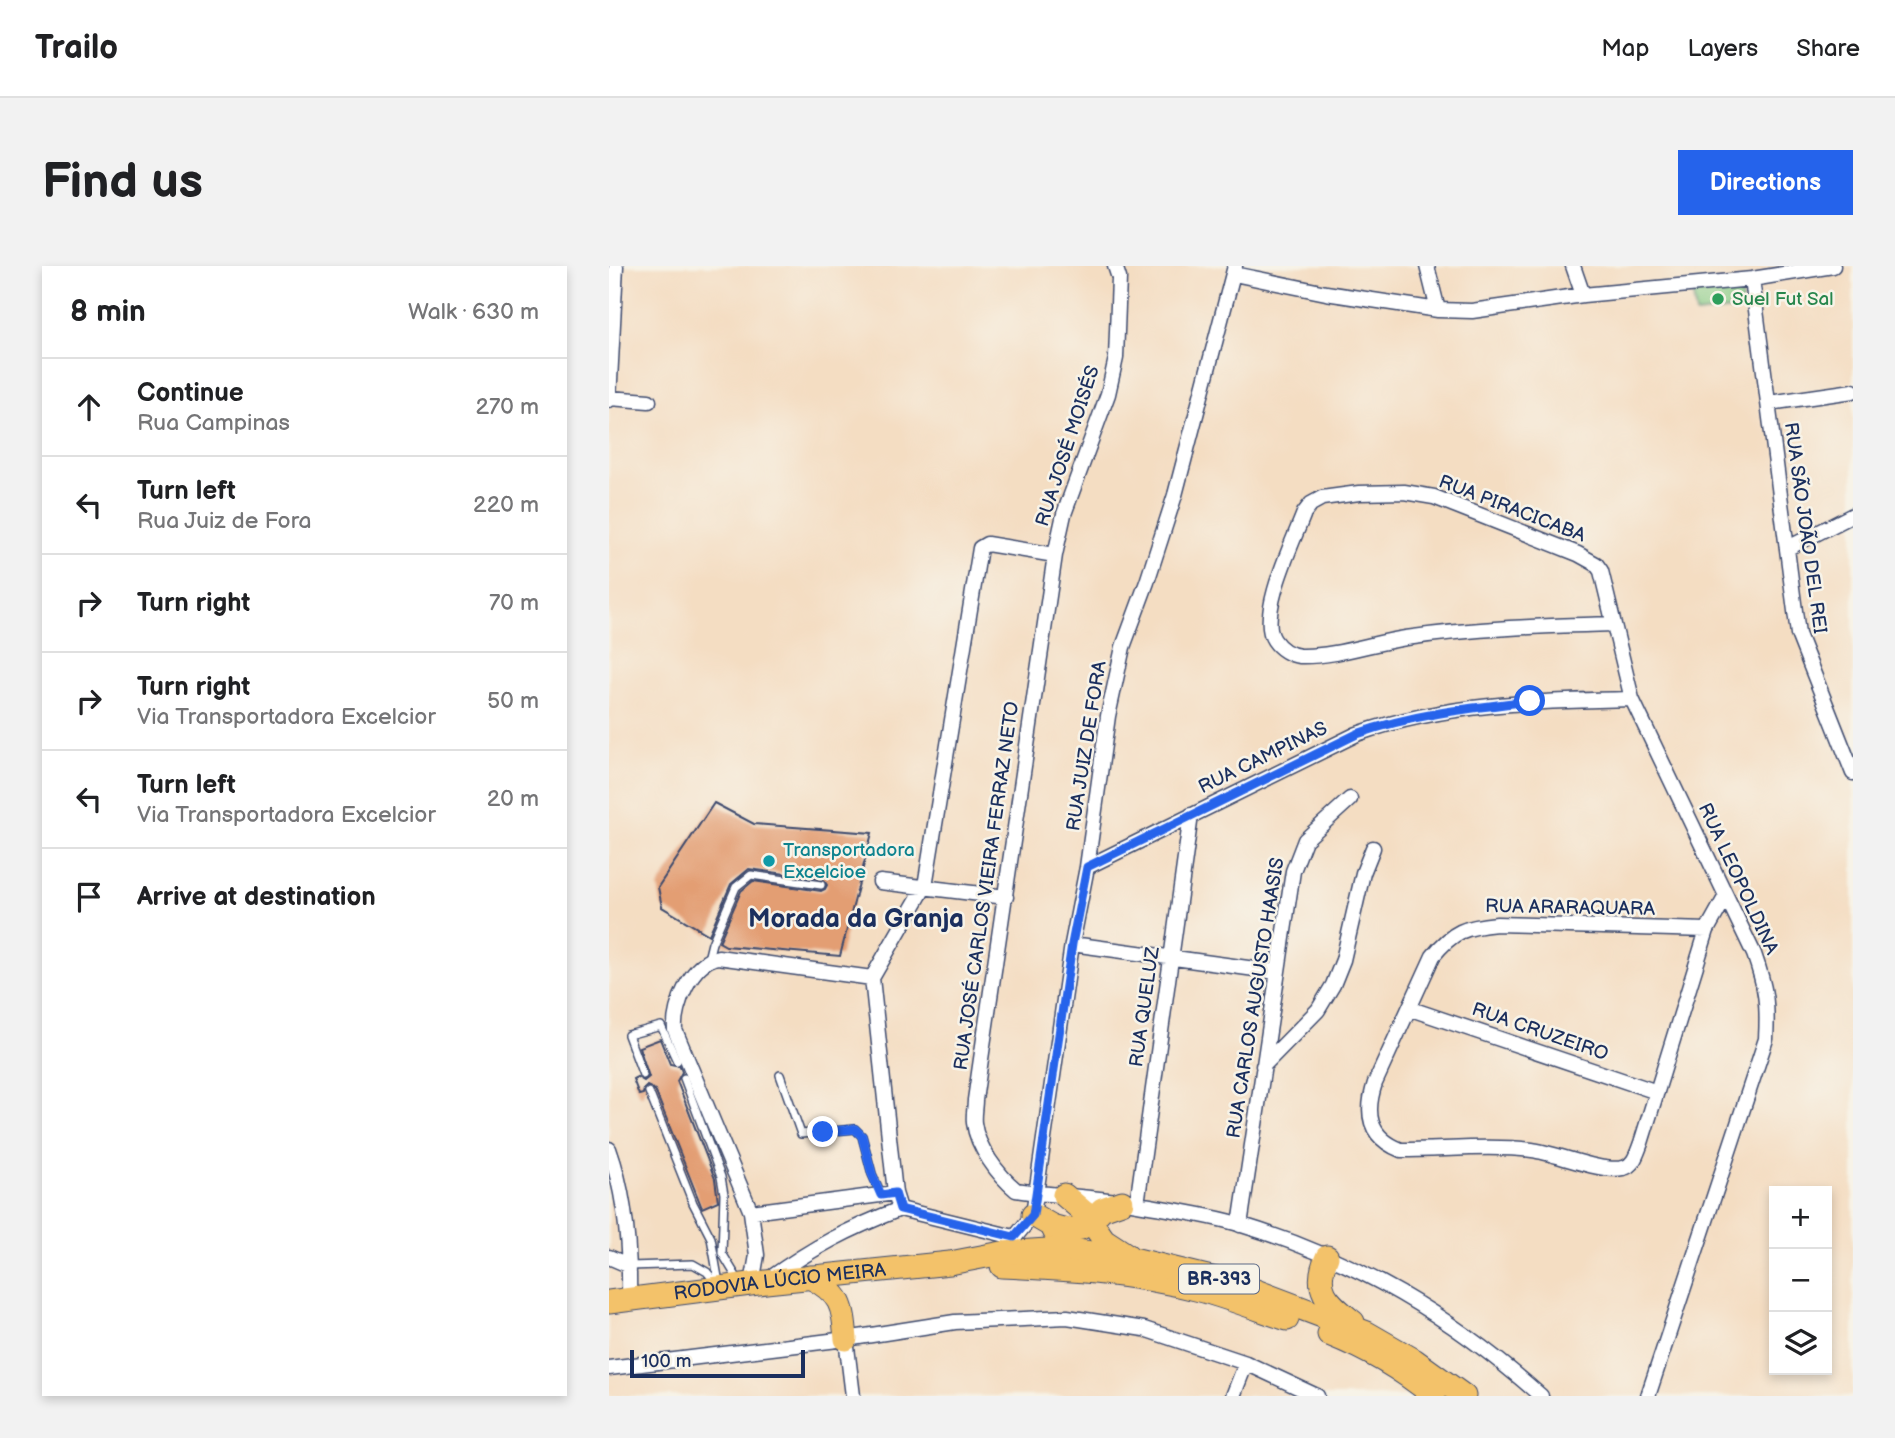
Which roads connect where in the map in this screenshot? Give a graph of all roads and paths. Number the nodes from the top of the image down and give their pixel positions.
1 (616, 266) edge
2 (1115, 266) edge
3 (1427, 266) edge
4 (1573, 266) edge
5 (1833, 266) edge
6 (1234, 270) edge
7 (1752, 279) junction
8 (1583, 295) junction
9 (612, 309) edge
10 (1438, 310) junction
11 (1853, 391) edge
12 (609, 398) edge
13 (649, 401) dead end
14 (1769, 403) junction
15 (1853, 515) edge
16 (1788, 548) junction
17 (1055, 555) junction
18 (1614, 624) junction
19 (1632, 699) junction
20 (1853, 773) edge
21 (1350, 799) dead end
22 (1191, 815) junction
23 (1373, 848) dead end
24 (1087, 867) junction
25 (880, 882) dead end
26 (821, 885) dead end
27 (925, 886) junction
28 (1726, 896) junction
29 (1006, 897) junction
30 (1707, 930) junction
31 (1072, 944) junction
32 (1172, 958) junction
33 (708, 960) junction
34 (1277, 972) junction
35 (872, 978) junction
36 (1411, 1009) junction
37 (677, 1061) dead end
38 (1263, 1066) junction
39 (642, 1075) dead end
40 (780, 1075) dead end
41 (684, 1078) dead end
42 (649, 1091) dead end
43 (1657, 1092) junction
44 (609, 1149) edge
45 (888, 1194) junction
46 (1064, 1195) junction
47 (1129, 1203) junction
48 (900, 1209) junction
49 (1041, 1211) junction
50 (751, 1212) junction
51 (1090, 1222) junction
52 (1240, 1225) junction
53 (1008, 1245) junction
54 (1063, 1249) junction
55 (609, 1257) edge
56 (1327, 1257) junction
57 (1132, 1259) junction
58 (950, 1263) junction
59 (630, 1266) junction
60 (863, 1273) junction
61 (810, 1278) junction
62 (745, 1284) junction
63 (1198, 1290) junction
64 (619, 1301) edge
65 (843, 1307) junction
66 (1367, 1333) junction
67 (846, 1339) junction
68 (1246, 1363) junction
69 (609, 1368) edge
70 (853, 1396) edge
71 (1233, 1396) edge
72 (1317, 1396) edge
73 (1434, 1396) edge
74 (1464, 1396) edge
75 (1541, 1396) edge
76 (1648, 1396) edge

1 - 9 street
2 - 17 street, RUA JOSÉ MOISÉS
3 - 10 street
4 - 8 street
5 - 7 street
6 - 10 street
6 - 24 street, RUA JUIZ DE FORA
7 - 8 street
7 - 14 street, RUA SÃO JOÃO DEL REI
8 - 10 street
9 - 12 street
11 - 14 street
12 - 13 street
14 - 16 street, RUA SÃO JOÃO DEL REI
15 - 16 street
16 - 20 street, RUA SÃO JOÃO DEL REI
17 - 27 street
17 - 29 street, RUA JOSÉ CARLOS VIEIRA FERRAZ NETO
18 - 18 street, RUA PIRACICABA
18 - 19 street, RUA LEOPOLDINA
19 - 22 street, RUA CAMPINAS
19 - 28 street, RUA LEOPOLDINA
21 - 34 street, RUA CARLOS AUGUSTO HAASIS
22 - 24 street, RUA CAMPINAS
22 - 32 street, RUA QUELUZ
23 - 38 street
24 - 31 street, RUA JUIZ DE FORA
25 - 27 street
26 - 33 lane
27 - 29 street
27 - 35 street
28 - 30 street, RUA ARARAQUARA
28 - 76 street, RUA LEOPOLDINA
29 - 49 street, RUA JOSÉ CARLOS VIEIRA FERRAZ NETO
30 - 36 street, RUA ARARAQUARA
30 - 43 street, RUA ARARAQUARA
31 - 32 street
31 - 49 street, RUA JUIZ DE FORA
32 - 34 street
32 - 47 street, RUA QUELUZ
33 - 35 street
33 - 50 street
34 - 38 street, RUA CARLOS AUGUSTO HAASIS
35 - 45 street
36 - 43 street, RUA CRUZEIRO
36 - 43 street, RUA ARARAQUARA
37 - 39 lane
38 - 52 street, RUA CARLOS AUGUSTO HAASIS
40 - 45 lane
41 - 62 lane
42 - 62 lane
44 - 59 street
45 - 48 street
45 - 50 street
46 - 47 street, RUA JOSÉ CARLOS VIEIRA FERRAZ NETO
46 - 49 street, RUA JOSÉ CARLOS VIEIRA FERRAZ NETO
46 - 51 main road
47 - 51 main road
47 - 52 street, RUA JOSÉ CARLOS VIEIRA FERRAZ NETO
48 - 53 street
48 - 62 street
49 - 51 main road
49 - 53 street
49 - 54 main road
50 - 62 street
51 - 57 main road
52 - 56 street, RUA JOSÉ CARLOS VIEIRA FERRAZ NETO
53 - 54 main road, RODOVIA LÚCIO MEIRA / BR-393
53 - 58 main road, RODOVIA LÚCIO MEIRA / BR-393
54 - 57 main road, RODOVIA LÚCIO MEIRA / BR-393
54 - 63 main road
55 - 59 street
56 - 66 main road
56 - 75 street, RUA JOSÉ CARLOS VIEIRA FERRAZ NETO
57 - 66 main road, RODOVIA LÚCIO MEIRA / BR-393
58 - 60 main road, RODOVIA LÚCIO MEIRA / BR-393
58 - 63 main road, RODOVIA LÚCIO MEIRA / BR-393
59 - 62 lane
59 - 64 street
60 - 61 main road, RODOVIA LÚCIO MEIRA / BR-393
60 - 65 main road
61 - 62 main road, RODOVIA LÚCIO MEIRA / BR-393
61 - 65 main road
62 - 64 main road, RODOVIA LÚCIO MEIRA / BR-393
63 - 73 main road, RODOVIA LÚCIO MEIRA / BR-393
65 - 67 main road
66 - 74 main road, RODOVIA LÚCIO MEIRA / BR-393
67 - 68 street
67 - 69 street
67 - 70 street
68 - 71 street
68 - 72 street

